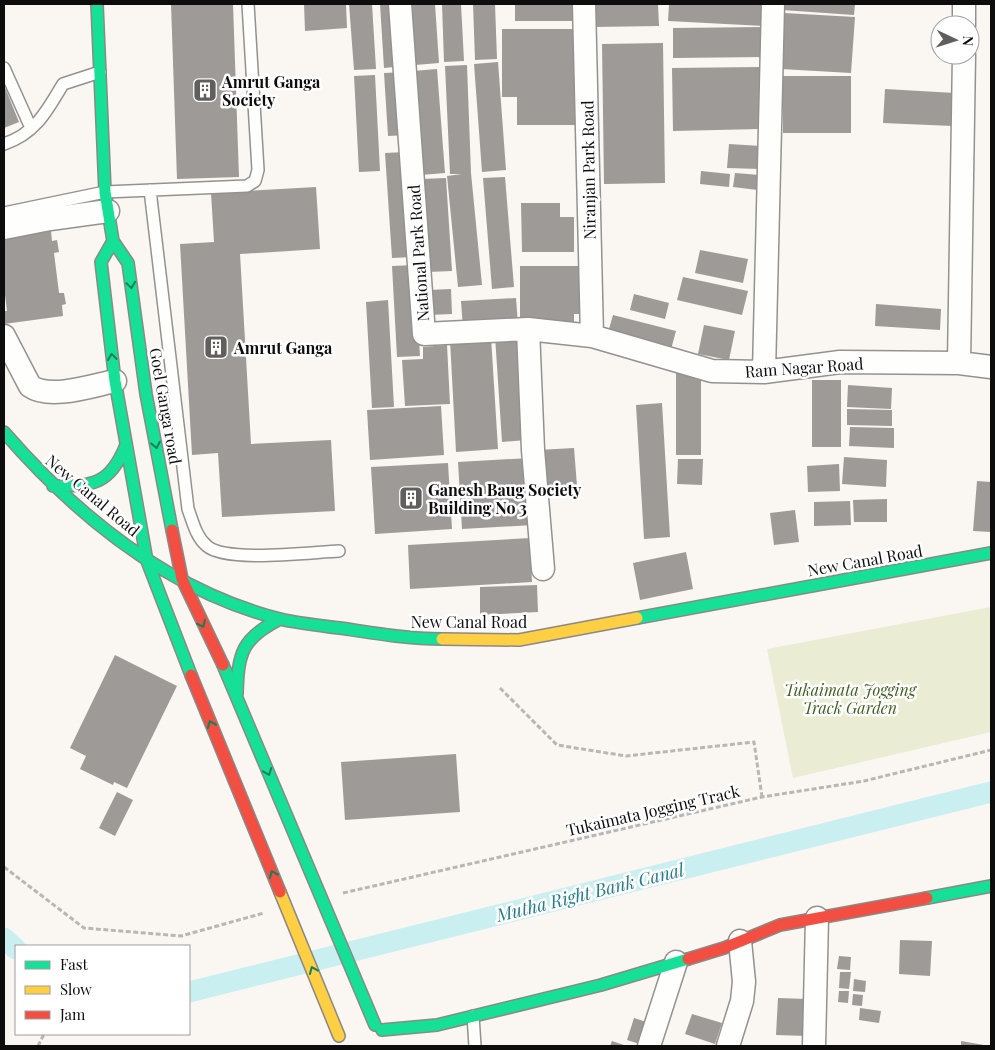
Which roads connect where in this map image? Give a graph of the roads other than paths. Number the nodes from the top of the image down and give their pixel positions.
1 (97, 4) edge
2 (248, 4) edge
3 (400, 4) edge
4 (584, 4) edge
5 (772, 4) edge
6 (964, 65) edge
7 (4, 68) edge
8 (100, 72) junction
9 (31, 128) junction
10 (4, 144) edge
11 (150, 190) junction
12 (107, 202) junction
13 (4, 213) edge
14 (4, 228) edge
15 (113, 241) junction
16 (528, 329) junction
17 (4, 336) edge
18 (592, 336) junction
19 (959, 363) junction
20 (991, 367) edge
21 (764, 372) junction
22 (115, 381) junction
23 (4, 432) edge
24 (126, 445) junction
25 (53, 486) junction
26 (339, 551) dead end
27 (991, 553) edge
28 (147, 561) junction
29 (543, 569) dead end
30 (182, 579) junction
31 (280, 619) junction
32 (237, 696) junction
33 (991, 886) edge
34 (817, 918) junction
35 (740, 941) junction
36 (676, 962) junction
37 (474, 1016) junction
38 (438, 1025) junction
39 (379, 1028) junction
40 (416, 1038) dead end
41 (338, 1041) edge
42 (389, 1045) edge
43 (475, 1046) edge
44 (649, 1046) edge
45 (728, 1046) edge
46 (814, 1046) edge

1 - 8 street, Goel Ganga road
2 - 11 lane
3 - 16 street, National Park Road
4 - 18 street, Niranjan Park Road
5 - 21 street
6 - 19 street
7 - 9 lane
8 - 9 lane
8 - 12 street, Goel Ganga road
9 - 10 lane
11 - 12 lane
11 - 26 lane
12 - 13 lane
12 - 14 street
12 - 15 street, Goel Ganga road
22 -> 15 street
15 -> 30 street, Goel Ganga road
16 - 18 street, National Park Road
16 - 29 street
17 - 22 street
18 - 21 street, Ram Nagar Road
19 - 20 street, Ram Nagar Road
19 - 21 street, Ram Nagar Road
22 - 24 street
23 - 25 street, New Canal Road
24 - 25 street
24 - 28 street
25 - 28 street, New Canal Road
27 - 31 street, New Canal Road
28 - 30 street, New Canal Road
41 -> 28 street
30 - 31 street, New Canal Road
30 -> 32 street, Goel Ganga road
31 - 32 street
32 -> 39 street, Goel Ganga road
33 - 34 street
34 - 35 street
34 - 46 street
35 - 36 street
35 - 45 street
36 - 37 street
36 - 44 street
37 - 38 street
37 - 43 lane
38 - 39 street
38 - 40 street
39 - 41 street
39 - 42 street, Goel Ganga road

